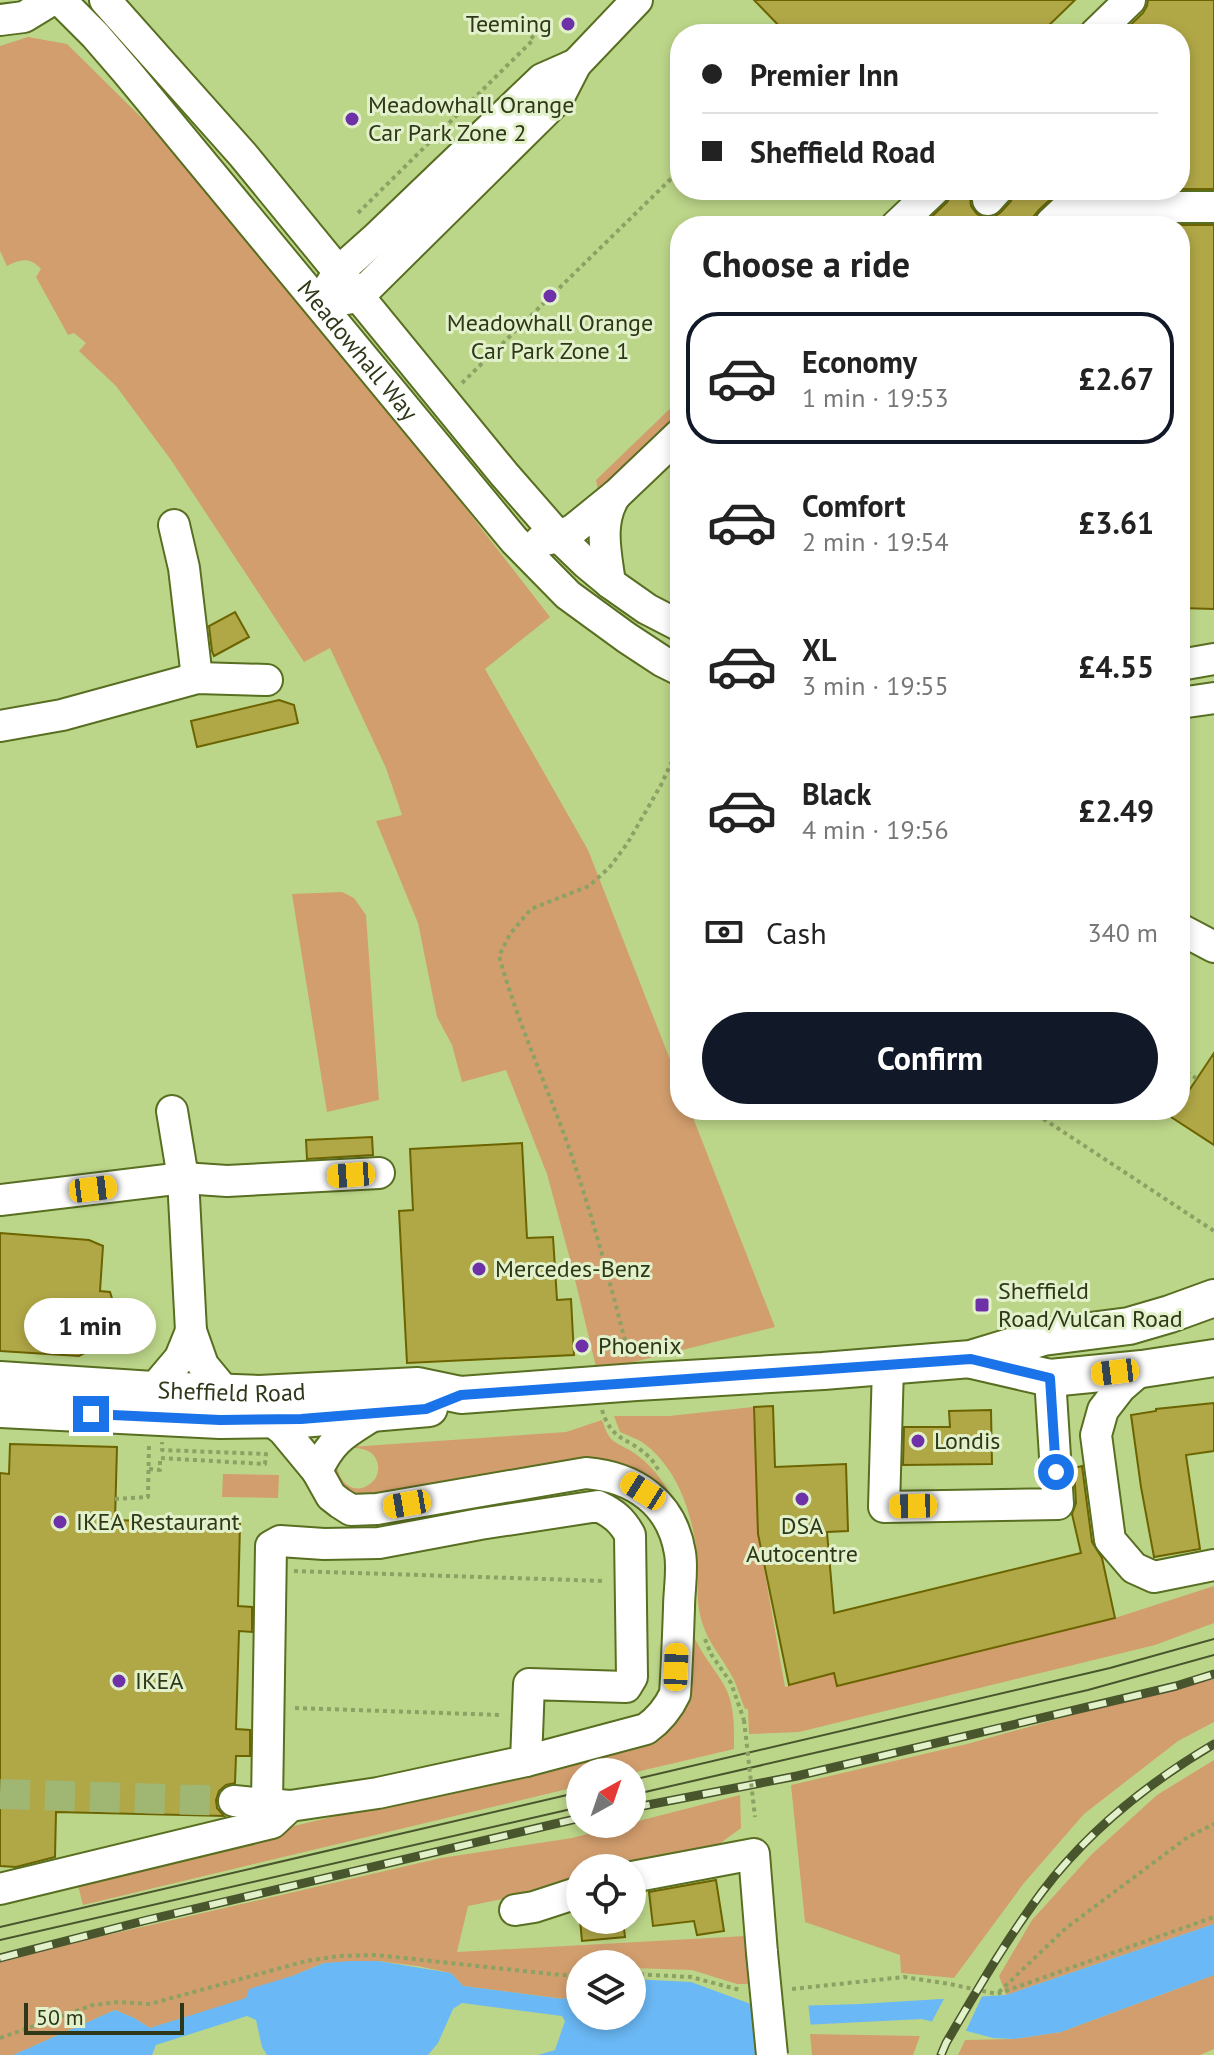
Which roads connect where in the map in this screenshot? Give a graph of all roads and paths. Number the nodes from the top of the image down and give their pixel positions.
1 (12, 0) edge
2 (52, 0) edge
3 (60, 0) edge
4 (105, 0) edge
5 (637, 0) edge
6 (1130, 0) edge
7 (0, 10) edge
8 (0, 20) edge
9 (1105, 24) edge
10 (528, 32) dead end
11 (576, 64) junction
12 (670, 180) edge
13 (923, 200) edge
14 (1214, 207) edge
15 (1062, 212) edge
16 (358, 213) dead end
17 (907, 216) edge
18 (338, 272) junction
19 (358, 297) junction
20 (319, 305) junction
21 (444, 402) junction
22 (670, 444) edge
23 (616, 495) junction
24 (174, 525) dead end
25 (559, 537) junction
26 (514, 540) junction
27 (610, 583) junction
28 (670, 621) edge
29 (1214, 659) edge
30 (1190, 663) edge
31 (670, 665) edge
32 (197, 678) junction
33 (267, 680) dead end
34 (1214, 698) edge
35 (1190, 702) edge
36 (0, 726) edge
37 (670, 766) edge
38 (1190, 934) edge
39 (1214, 947) edge
40 (1190, 1074) edge
41 (1197, 1079) dead end
42 (172, 1111) dead end
43 (1045, 1120) edge
44 (379, 1173) dead end
45 (183, 1178) junction
46 (0, 1200) edge
47 (1214, 1231) edge
48 (1214, 1298) edge
49 (191, 1331) junction
50 (1214, 1358) edge
51 (971, 1359) junction
52 (888, 1366) junction
53 (1142, 1369) junction
54 (1050, 1378) junction
55 (0, 1380) edge
56 (636, 1382) junction
57 (153, 1390) junction
58 (227, 1394) junction
59 (461, 1395) junction
60 (0, 1409) edge
61 (377, 1413) junction
62 (268, 1418) junction
63 (149, 1436) dead end
64 (162, 1438) dead end
65 (149, 1469) junction
66 (317, 1471) junction
67 (115, 1499) dead end
68 (1214, 1565) edge
69 (271, 1571) junction
70 (631, 1582) junction
71 (269, 1707) junction
72 (528, 1716) junction
73 (744, 1720) dead end
74 (526, 1761) junction
75 (234, 1801) tunnel mouth
76 (279, 1805) junction
77 (755, 1817) dead end
78 (1214, 1824) edge
79 (646, 1874) edge
80 (0, 1889) edge
81 (566, 1897) edge
82 (515, 1910) dead end
83 (1214, 1917) edge
84 (566, 1975) edge
85 (646, 1975) edge
86 (782, 1990) dead end
87 (752, 1993) dead end
88 (997, 1994) junction
89 (0, 2038) edge
90 (772, 2055) edge

1 - 7 street
2 - 8 street
3 - 20 street, Meadowhall Way
4 - 18 street, Meadowhall Way
5 - 11 street
6 - 9 street
10 - 16 path
11 - 18 street
11 - 19 street
12 - 21 path
13 - 17 street
14 - 15 street
18 - 19 street, Meadowhall Way
18 - 20 street
19 - 20 street
19 - 21 street, Meadowhall Way
20 - 26 street, Meadowhall Way
21 - 25 street, Meadowhall Way
22 - 23 street
23 - 25 street
23 - 27 street
24 - 32 street
25 - 26 street
25 - 27 street, Meadowhall Way
26 - 31 street, Meadowhall Way
27 - 28 street, Meadowhall Way
29 - 30 street
32 - 33 street
32 - 36 street
34 - 35 street
37 - 56 path
38 - 39 street
40 - 41 path
42 - 45 street
43 - 47 path
44 - 45 street
45 - 46 street
45 - 49 street
48 - 51 main road
49 - 57 street
49 - 58 street
50 - 53 main road
51 - 52 main road, Sheffield Road
51 - 54 main road
52 - 54 street
52 - 56 main road, Sheffield Road
53 - 54 main road
53 - 68 street
55 - 57 main road, Sheffield Road
56 - 59 main road, Sheffield Road
57 - 58 main road, Sheffield Road
58 - 59 main road, Sheffield Road
59 - 61 main road, Sheffield Road
60 - 62 main road, Sheffield Road
61 - 62 main road, Sheffield Road
61 - 66 street
62 - 66 street
63 - 65 path
64 - 65 path
65 - 67 path
66 - 74 street
69 - 70 path
69 - 70 street
69 - 71 street
70 - 72 street
71 - 72 path
71 - 76 street
72 - 74 street
73 - 77 path, bridge
74 - 76 street
75 - 76 street
76 - 80 street
78 - 88 path
79 - 90 street, bridge
81 - 82 street
83 - 88 path
84 - 89 path
85 - 87 path
86 - 88 path

